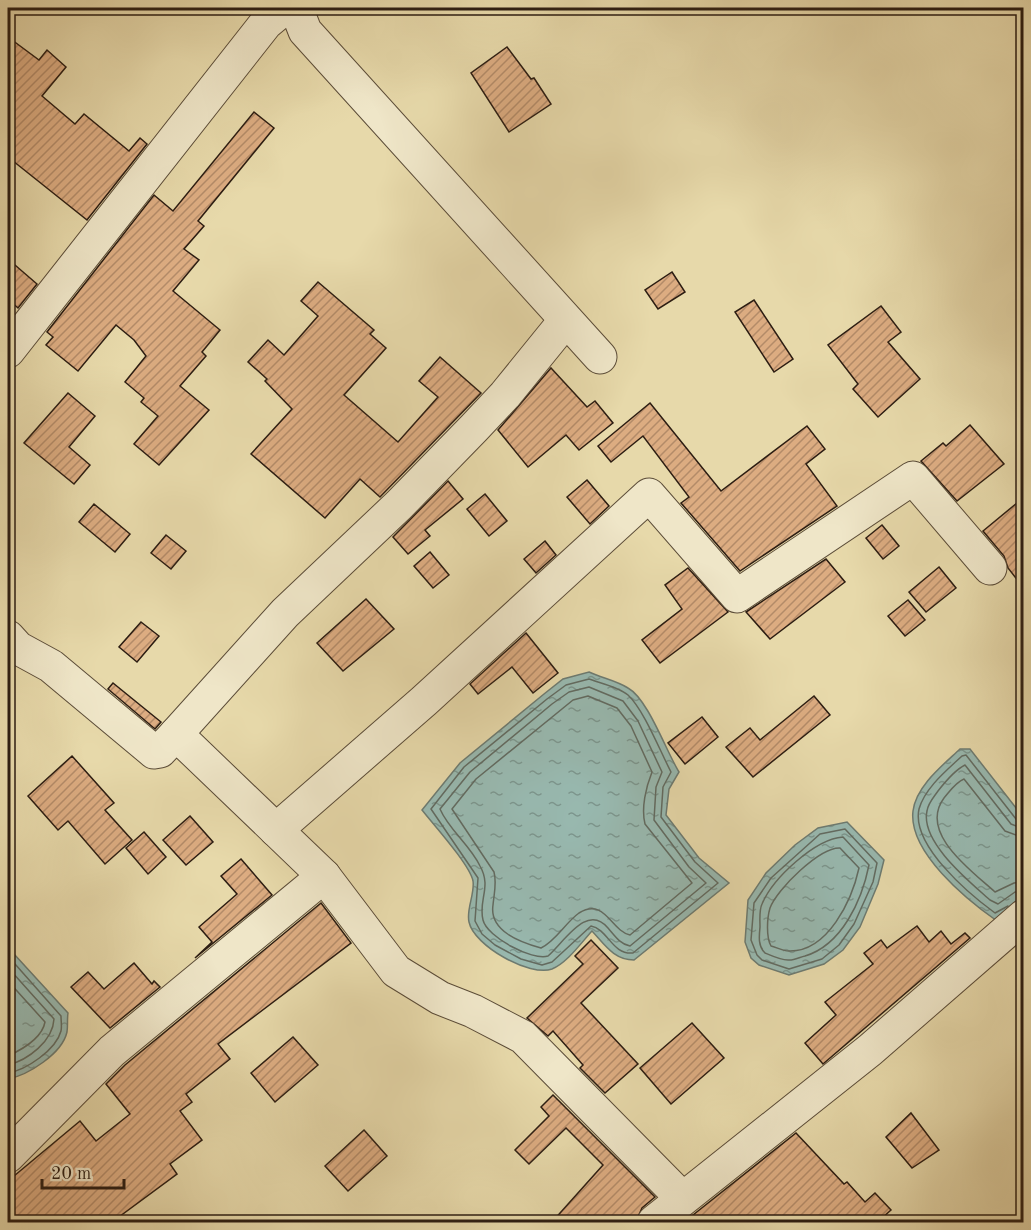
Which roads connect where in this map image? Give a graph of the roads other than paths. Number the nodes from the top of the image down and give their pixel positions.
1 (284, 8) edge
2 (296, 8) edge
3 (565, 321) junction
4 (8, 351) edge
5 (600, 357) dead end
6 (990, 568) dead end
7 (8, 637) edge
8 (176, 734) junction
9 (276, 830) junction
10 (324, 876) junction
11 (1023, 916) edge
12 (8, 1156) edge
13 (682, 1198) junction
14 (654, 1222) edge

1 - 4 street
2 - 3 street
3 - 5 street
3 - 8 street
6 - 9 street
7 - 8 street
8 - 9 street
9 - 10 street
10 - 12 street
10 - 13 street
11 - 13 street
13 - 14 street

